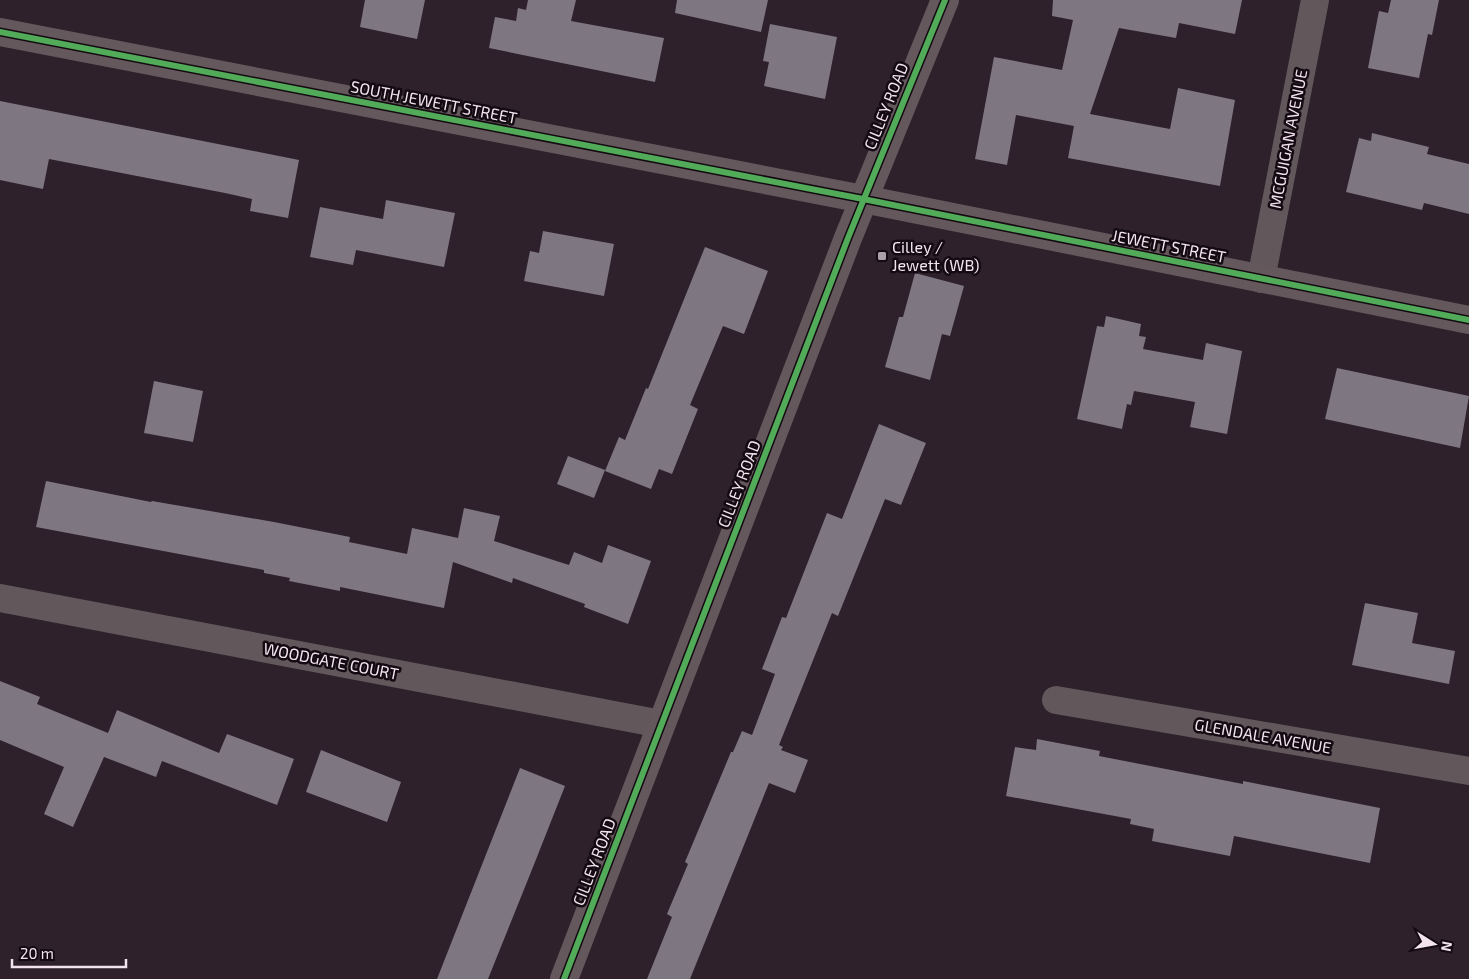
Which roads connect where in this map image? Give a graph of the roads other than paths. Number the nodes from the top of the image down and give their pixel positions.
1 (944, 0) edge
2 (1315, 0) edge
3 (0, 32) edge
4 (863, 199) junction
5 (1261, 279) junction
6 (1469, 320) edge
7 (0, 598) edge
8 (1056, 700) dead end
9 (661, 724) junction
10 (1469, 771) edge
11 (564, 979) edge

1 - 4 street, CILLEY ROAD
2 - 5 street, MCGUIGAN AVENUE
3 - 4 street, SOUTH JEWETT STREET
4 - 5 street, JEWETT STREET
4 - 9 street, CILLEY ROAD
5 - 6 street, JEWETT STREET
7 - 9 street, WOODGATE COURT
8 - 10 street, GLENDALE AVENUE
9 - 11 street, CILLEY ROAD

